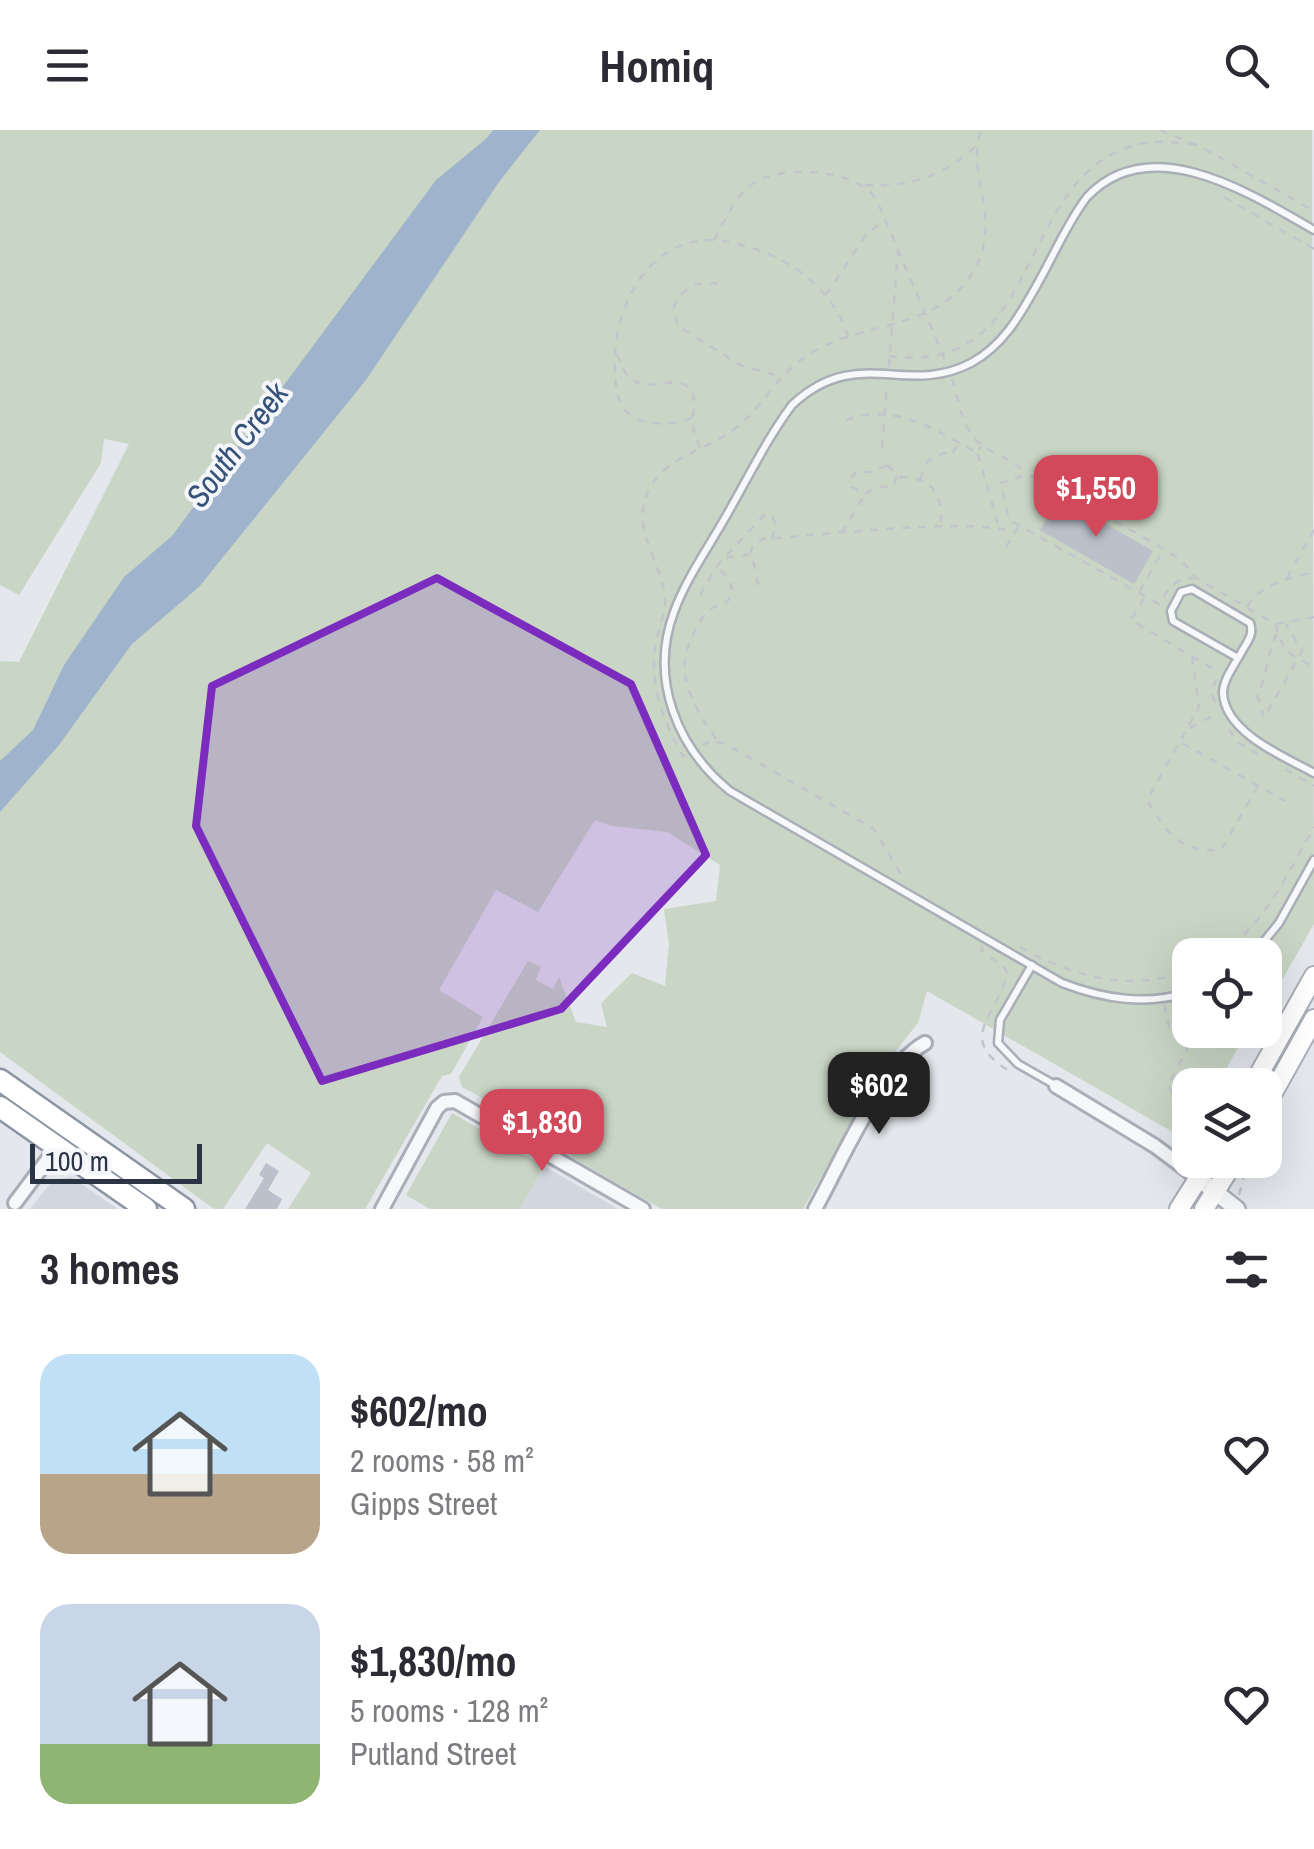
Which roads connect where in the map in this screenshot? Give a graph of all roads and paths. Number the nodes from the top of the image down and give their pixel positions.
1 (981, 130) edge
2 (1160, 130) edge
3 (1194, 144) junction
4 (977, 146) junction
5 (1180, 159) dead end
6 (1192, 162) dead end
7 (862, 185) junction
8 (1224, 197) dead end
9 (1314, 210) edge
10 (886, 220) junction
11 (1314, 230) edge
12 (714, 240) junction
13 (899, 249) junction
14 (1314, 249) edge
15 (718, 284) dead end
16 (826, 295) junction
17 (927, 312) junction
18 (892, 324) junction
19 (849, 337) junction
20 (616, 348) junction
21 (943, 354) junction
22 (889, 356) junction
23 (949, 372) junction
24 (888, 374) junction
25 (780, 377) junction
26 (884, 414) junction
27 (692, 418) junction
28 (846, 420) dead end
29 (959, 443) junction
30 (982, 445) junction
31 (882, 448) dead end
32 (700, 450) junction
33 (977, 453) junction
34 (1026, 475) junction
35 (898, 478) junction
36 (920, 480) junction
37 (864, 494) junction
38 (1020, 525) junction
39 (941, 528) junction
40 (999, 528) junction
41 (1314, 530) edge
42 (1015, 533) junction
43 (841, 534) junction
44 (772, 539) junction
45 (1006, 548) dead end
46 (1164, 549) junction
47 (752, 554) junction
48 (724, 559) junction
49 (718, 566) junction
50 (1314, 572) edge
51 (1286, 579) junction
52 (758, 585) dead end
53 (1139, 593) junction
54 (700, 595) dead end
55 (1247, 608) dead end
56 (1314, 617) edge
57 (1275, 624) dead end
58 (1286, 624) junction
59 (1278, 633) dead end
60 (1192, 656) dead end
61 (1238, 658) junction
62 (1229, 708) junction
63 (1186, 730) junction
64 (717, 740) junction
65 (1180, 742) junction
66 (692, 751) junction
67 (1314, 773) edge
68 (1258, 786) junction
69 (1285, 802) dead end
70 (1314, 827) edge
71 (1314, 860) edge
72 (907, 883) dead end
73 (1240, 938) edge
74 (1267, 938) edge
75 (987, 939) junction
76 (1018, 946) dead end
77 (1032, 965) junction
78 (1172, 975) edge
79 (1314, 976) edge
80 (1159, 978) junction
81 (1172, 997) edge
82 (1163, 999) junction
83 (1314, 1019) edge
84 (925, 1044) dead end
85 (1179, 1068) edge
86 (1263, 1068) edge
87 (1011, 1072) dead end
88 (1282, 1076) edge
89 (0, 1080) edge
90 (1056, 1086) joint
91 (0, 1107) edge
92 (57, 1146) junction
93 (1172, 1158) edge
94 (1199, 1178) joint
95 (1228, 1178) edge
96 (1242, 1178) edge
97 (1243, 1190) dead end
98 (1215, 1192) junction
99 (15, 1202) dead end
100 (387, 1207) edge
101 (146, 1209) edge
102 (184, 1209) edge
103 (644, 1209) edge
104 (815, 1209) edge
105 (1179, 1209) edge
106 (1204, 1209) edge
107 (1237, 1209) edge

1 - 4 path
2 - 3 path
3 - 9 path
3 - 21 path
4 - 7 path
4 - 17 path
5 - 23 lane
6 - 11 lane
7 - 10 path
7 - 12 path
8 - 14 path
10 - 13 path
10 - 16 path
12 - 16 path
12 - 20 path
13 - 17 path
13 - 18 path
15 - 25 path
16 - 19 path
17 - 18 path
17 - 21 path
18 - 19 path
18 - 22 path
19 - 25 path
20 - 27 path
20 - 27 path
21 - 22 path
21 - 23 path
22 - 24 path
23 - 24 lane
23 - 30 path
24 - 26 path
24 - 66 lane
25 - 32 path
26 - 28 path
26 - 29 path
26 - 31 path
27 - 32 path
29 - 33 path
29 - 36 path
30 - 33 path
30 - 34 path
32 - 66 path
33 - 40 path
34 - 38 path
34 - 46 path
35 - 36 path
35 - 37 path
35 - 37 path
36 - 39 path
37 - 43 path
38 - 42 path
38 - 53 path
39 - 40 path
39 - 43 path
40 - 42 path
41 - 51 path
42 - 45 path
43 - 44 path
44 - 47 path
44 - 48 path
46 - 53 path
46 - 53 path
47 - 48 path
47 - 52 path
48 - 49 path
49 - 54 path
49 - 64 path
50 - 51 path
51 - 55 path
56 - 58 path
57 - 58 path
58 - 59 path
60 - 63 path
61 - 61 lane
61 - 62 lane
62 - 63 path
62 - 67 lane
63 - 65 path
64 - 66 path
64 - 72 path
65 - 68 path
65 - 68 path
66 - 75 lane
68 - 69 path
70 - 73 path
71 - 74 lane
75 - 77 lane
75 - 87 path
76 - 80 path
77 - 82 lane
77 - 90 lane
78 - 80 path
79 - 86 main road
80 - 82 path
81 - 82 lane
82 - 85 path
83 - 88 main road
84 - 104 street
89 - 102 highway
90 - 93 street
91 - 92 highway
92 - 99 street
92 - 101 highway
94 - 98 street
94 - 105 main road
95 - 98 main road
96 - 97 path
98 - 106 main road
98 - 107 street
100 - 103 street

